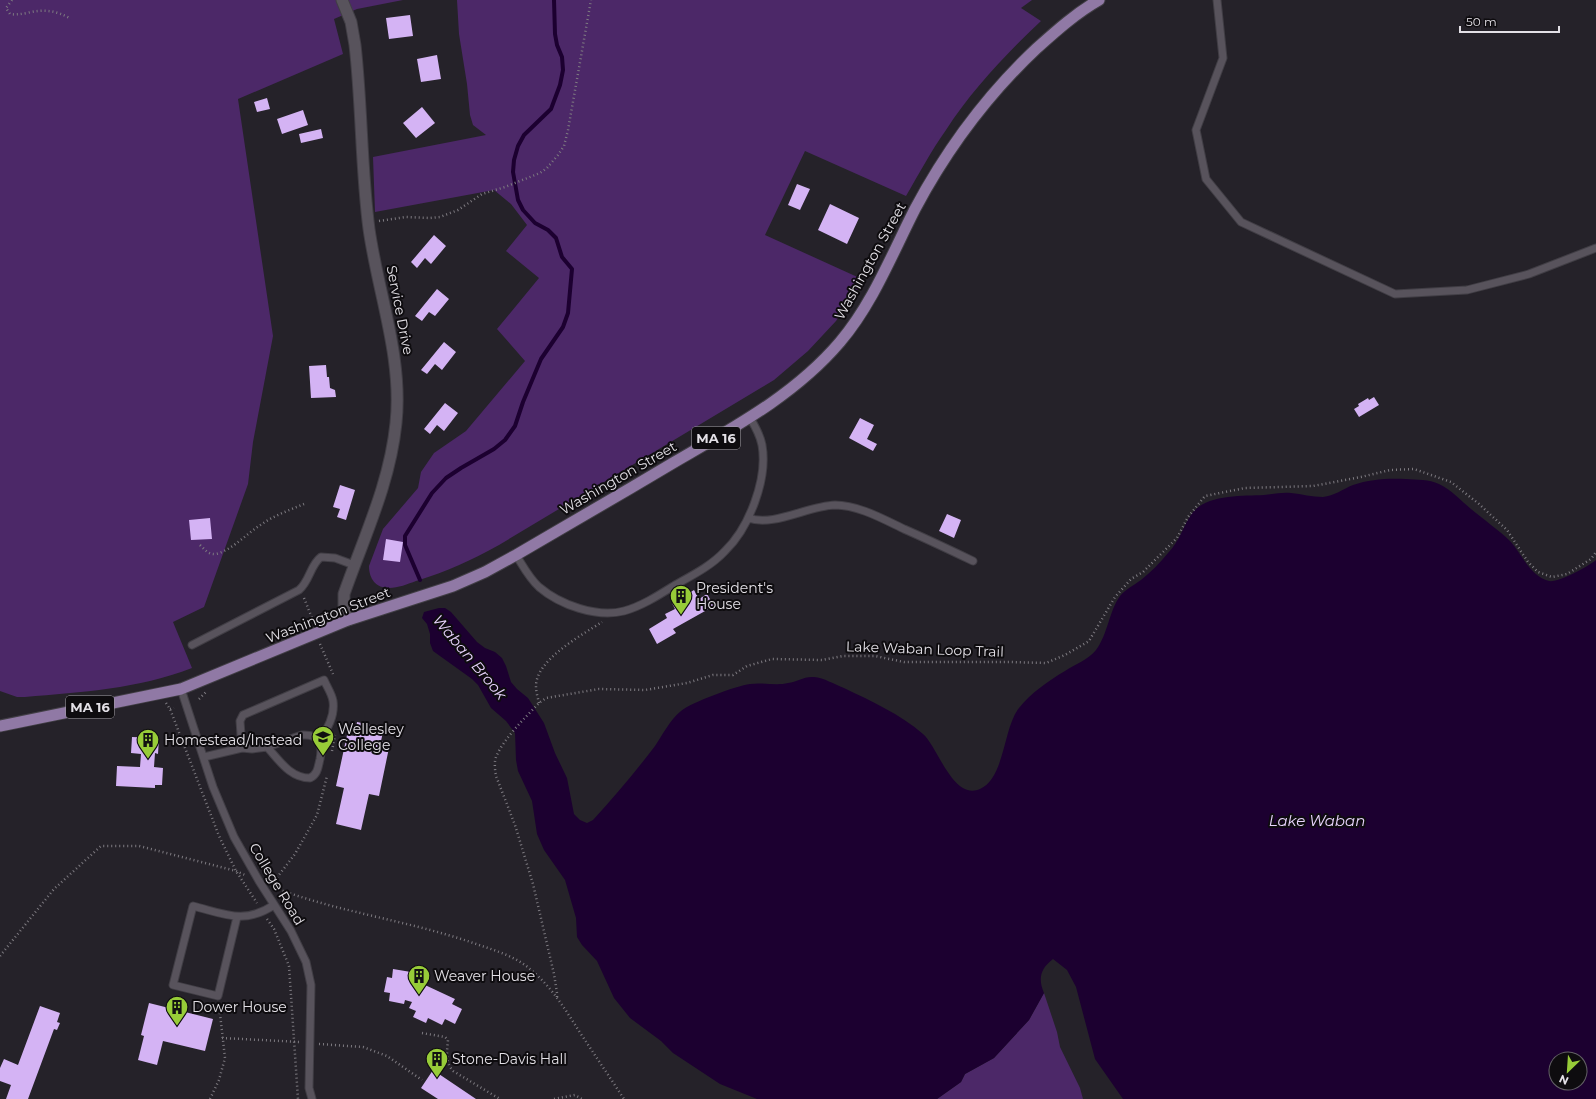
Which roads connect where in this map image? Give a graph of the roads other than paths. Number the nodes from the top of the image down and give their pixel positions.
1 (342, 0) edge
2 (1099, 0) edge
3 (1217, 0) edge
4 (1596, 248) edge
5 (750, 418) junction
6 (748, 518) junction
7 (516, 555) junction
8 (973, 560) dead end
9 (354, 565) junction
10 (348, 620) junction
11 (192, 645) dead end
12 (181, 689) junction
13 (0, 726) edge
14 (318, 740) junction
15 (267, 747) junction
16 (242, 748) junction
17 (204, 757) junction
18 (274, 905) junction
19 (237, 917) junction
20 (312, 1099) edge

1 - 9 street, Service Drive
2 - 5 main road, Washington Street / MA 16
3 - 4 lane
5 - 6 lane
5 - 7 main road, Washington Street / MA 16
6 - 7 lane
6 - 8 lane
7 - 10 main road, Washington Street / MA 16
9 - 10 street, Service Drive
9 - 11 lane
10 - 12 main road, Washington Street / MA 16
12 - 13 main road, Washington Street / MA 16
12 - 17 lane, College Road
14 - 15 lane
14 - 15 lane
14 - 16 lane
15 - 16 lane
16 - 17 lane
17 - 18 lane, College Road
18 - 19 lane
18 - 20 lane, College Road
19 - 19 lane

